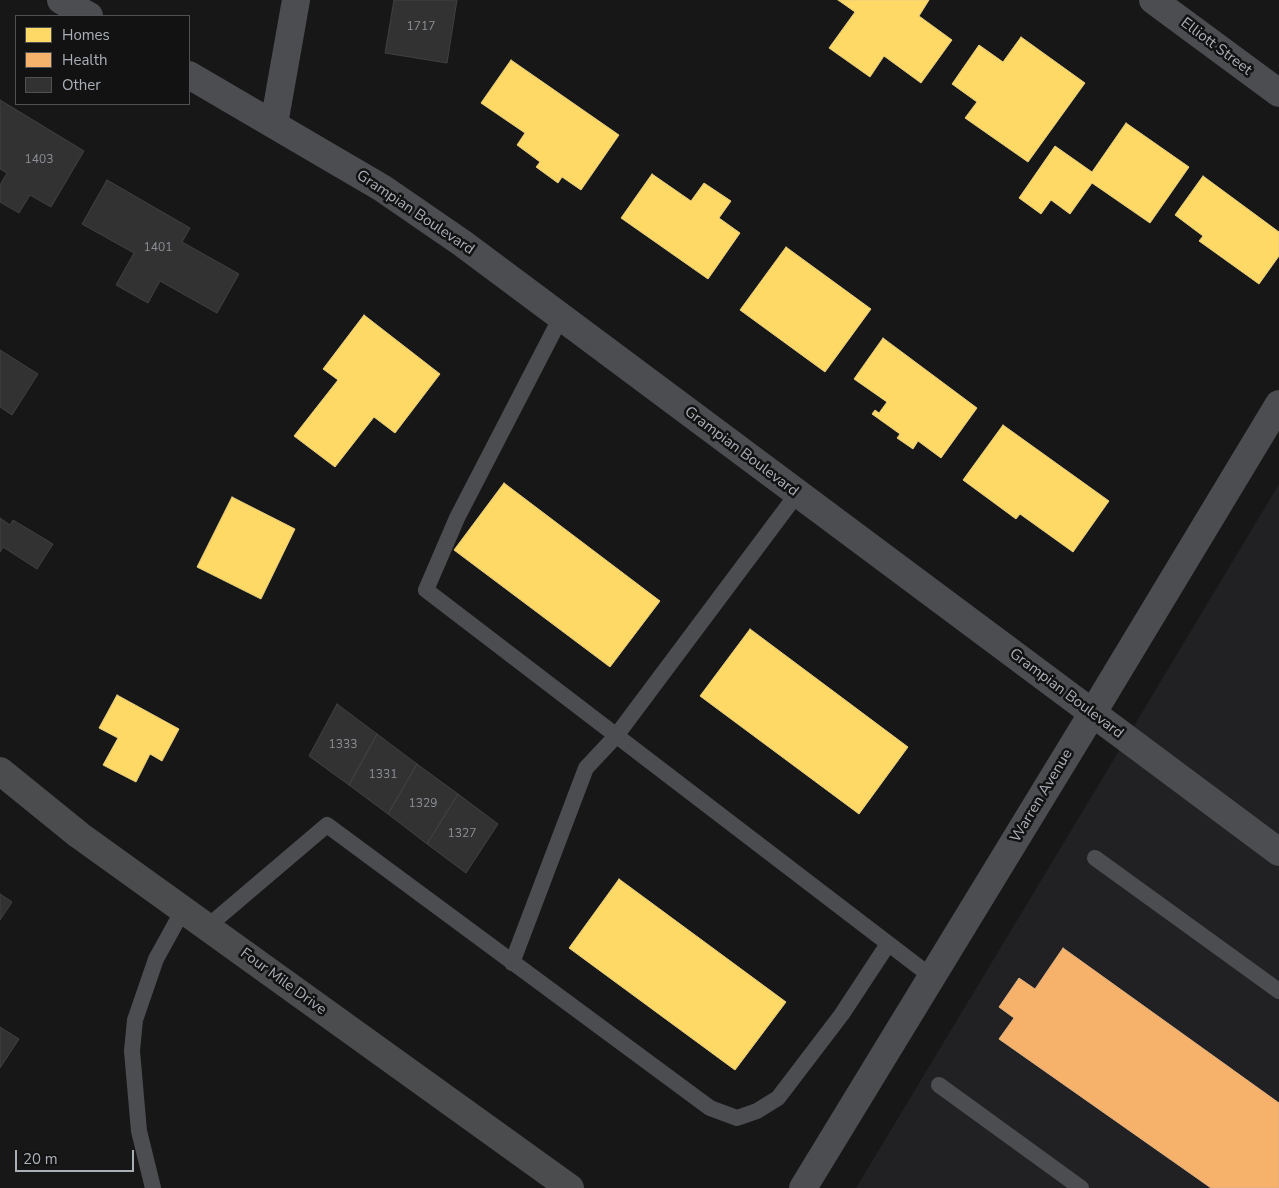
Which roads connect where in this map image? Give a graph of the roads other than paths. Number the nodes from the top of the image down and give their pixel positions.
1 (61, 0) edge
2 (296, 0) edge
3 (1153, 0) edge
4 (87, 15) edge
5 (190, 76) edge
6 (1279, 93) edge
7 (274, 124) junction
8 (561, 317) junction
9 (1279, 404) edge
10 (797, 494) junction
11 (1092, 714) junction
12 (616, 736) junction
13 (0, 771) edge
14 (1279, 852) edge
15 (1095, 858) dead end
16 (182, 910) junction
17 (207, 927) junction
18 (888, 944) junction
19 (512, 963) junction
20 (932, 977) junction
21 (1279, 991) edge
22 (939, 1085) dead end
23 (153, 1188) edge
24 (570, 1188) edge
25 (803, 1188) edge
26 (1081, 1188) edge

1 - 4 street
2 - 7 street
3 - 6 street, Elliott Street
5 - 7 street, Grampian Boulevard
7 - 8 street, Grampian Boulevard
8 - 10 street, Grampian Boulevard
8 - 12 lane
9 - 11 street, Warren Avenue
10 - 11 street, Grampian Boulevard
10 - 12 lane
11 - 14 street, Grampian Boulevard
11 - 20 street, Warren Avenue
12 - 18 lane
12 - 19 lane
13 - 16 street, Four Mile Drive
15 - 21 lane
16 - 17 street, Four Mile Drive
16 - 23 lane
17 - 19 lane
17 - 24 street, Four Mile Drive
18 - 19 lane
18 - 20 lane
20 - 25 street, Warren Avenue
22 - 26 lane

